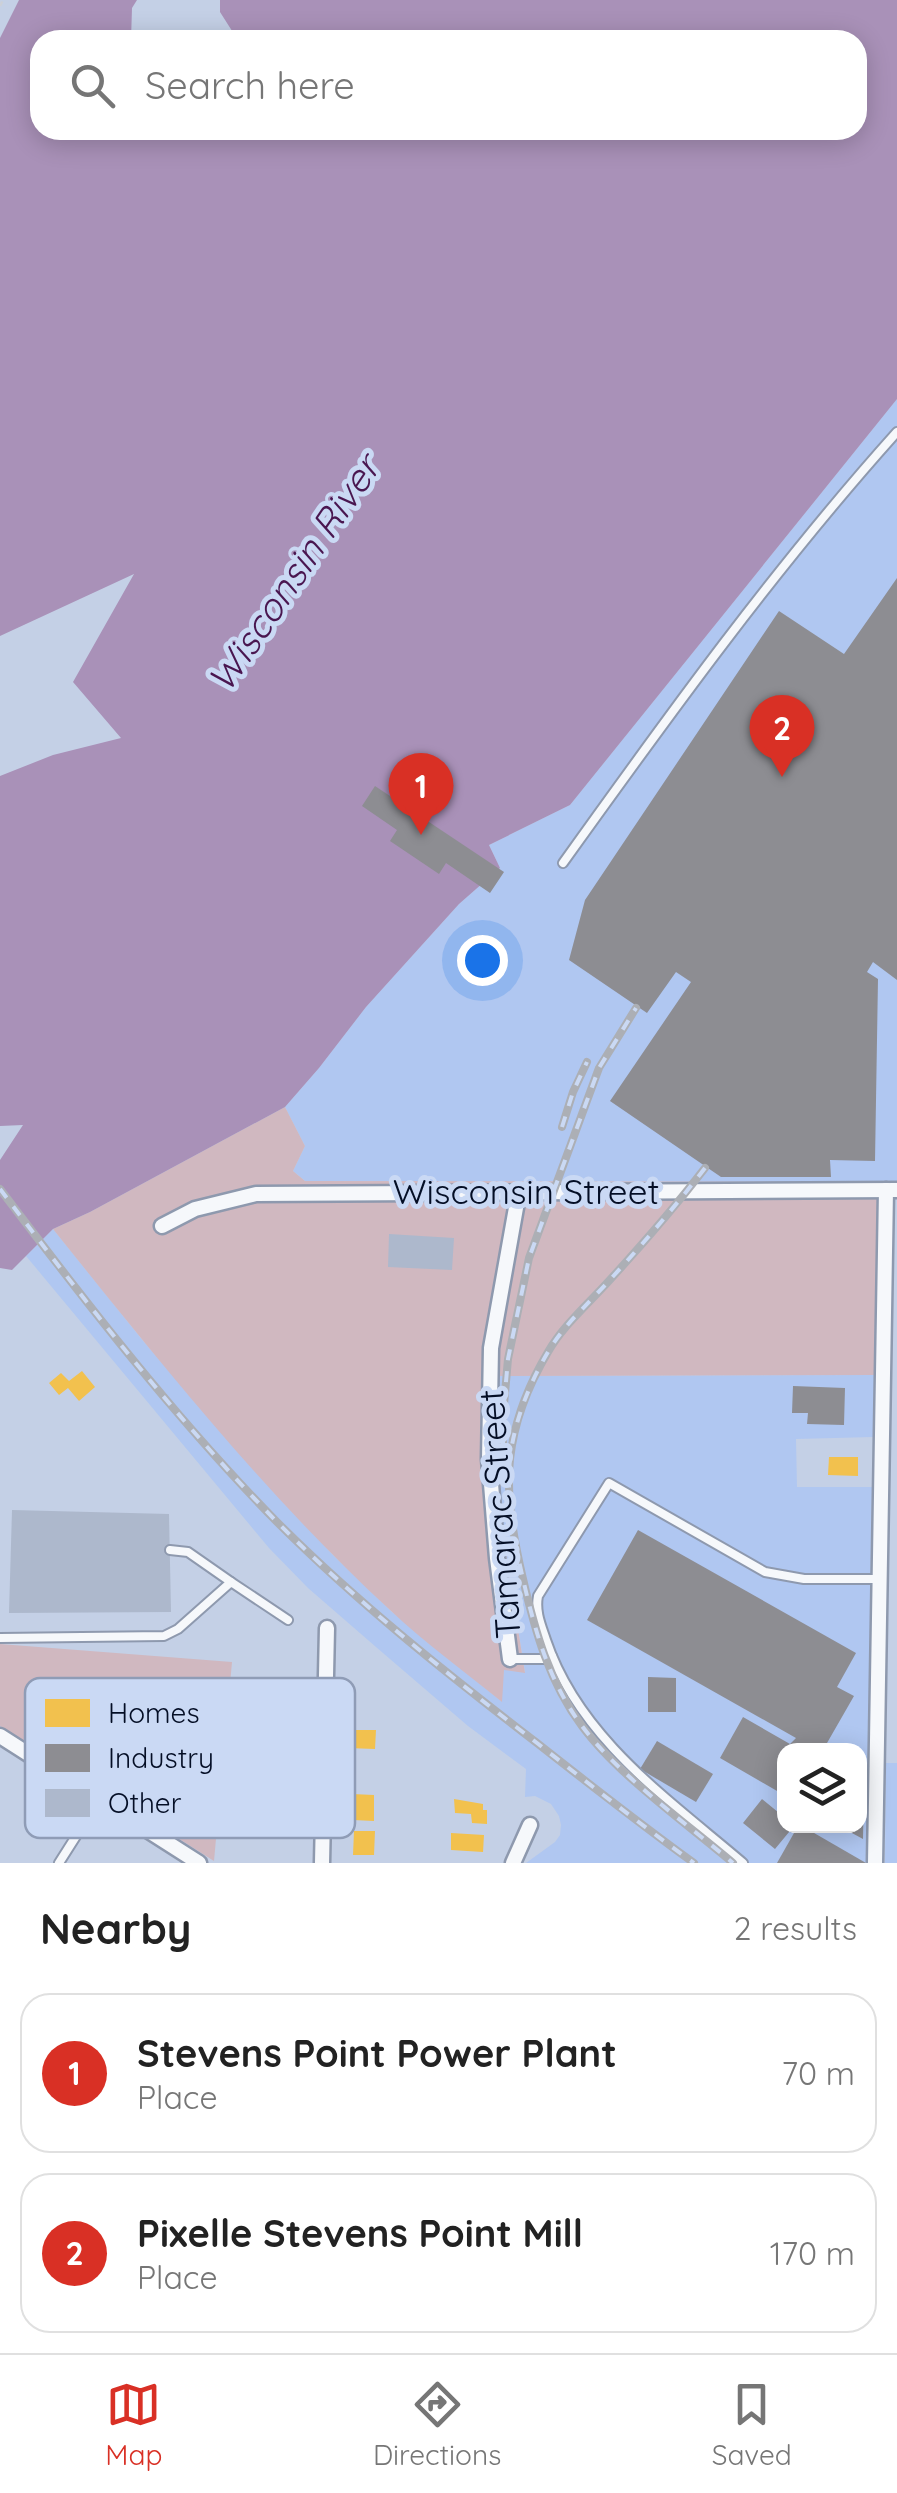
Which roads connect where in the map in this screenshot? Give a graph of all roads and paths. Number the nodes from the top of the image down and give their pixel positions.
1 (3, 0) edge
2 (0, 6) edge
3 (897, 432) edge
4 (563, 863) dead end
5 (892, 1190) edge
6 (519, 1191) junction
7 (162, 1226) dead end
8 (170, 1550) dead end
9 (879, 1579) junction
10 (232, 1582) junction
11 (288, 1620) dead end
12 (327, 1628) dead end
13 (0, 1638) edge
14 (552, 1656) junction
15 (510, 1658) joint
16 (326, 1678) edge
17 (1, 1738) edge
18 (25, 1753) edge
19 (530, 1825) dead end
20 (74, 1838) edge
21 (159, 1838) edge
22 (323, 1838) edge
23 (58, 1863) edge
24 (199, 1863) edge
25 (322, 1863) edge
26 (514, 1863) edge
27 (743, 1863) edge
28 (875, 1863) edge

1 - 2 path
3 - 4 lane
5 - 6 street, Wisconsin Street
5 - 9 street
6 - 7 street, Wisconsin Street
6 - 15 street, Tamarac Street
8 - 10 lane
9 - 14 lane
9 - 28 street
10 - 11 lane
10 - 13 lane
12 - 16 street
14 - 15 lane
14 - 27 lane
17 - 18 street
19 - 26 street
20 - 23 lane
21 - 24 street
22 - 25 street

